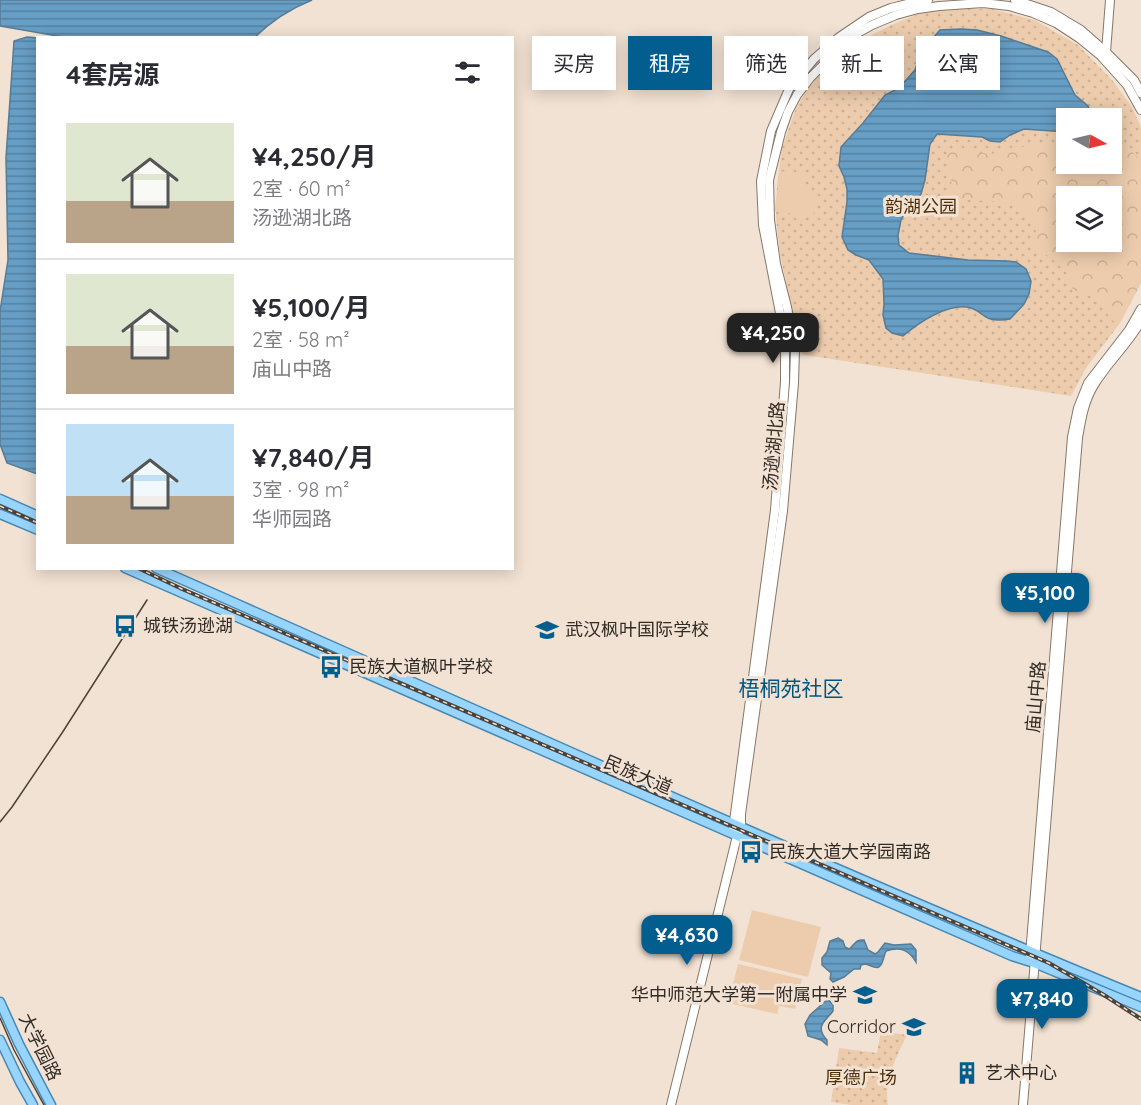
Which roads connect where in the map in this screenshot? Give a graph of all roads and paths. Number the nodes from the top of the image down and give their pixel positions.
1 (928, 0) edge
2 (1015, 0) edge
3 (1110, 0) edge
4 (1103, 54) junction
5 (1141, 93) edge
6 (1141, 110) edge
7 (1141, 309) edge
8 (1141, 321) edge
9 (0, 499) edge
10 (0, 514) edge
11 (36, 515) edge
12 (36, 529) edge
13 (130, 570) edge
14 (161, 570) edge
15 (738, 825) junction
16 (735, 835) junction
17 (1032, 951) junction
18 (1033, 962) junction
19 (1141, 997) edge
20 (0, 1002) edge
21 (1141, 1006) edge
22 (0, 1040) edge
23 (33, 1105) edge
24 (51, 1105) edge
25 (669, 1105) edge
26 (1023, 1105) edge

1 - 15 street, 汤逊湖北路
2 - 4 street, 汤逊湖北路
3 - 4 street
4 - 5 street, 汤逊湖北路
4 - 6 street, 汤逊湖北路
4 - 15 street, 汤逊湖北路
7 - 17 street, 庙山中路
8 - 17 street, 庙山中路
9 - 11 main road
10 - 12 main road
13 - 16 main road, 民族大道
14 - 15 main road, 民族大道
15 - 16 street, 汤逊湖北路
15 - 17 main road, 民族大道
16 - 18 main road, 民族大道
16 - 25 street, 汤逊湖北路
17 - 18 street
17 - 19 main road, 民族大道
18 - 21 main road, 民族大道
18 - 26 street
20 - 24 main road, 大学园路
22 - 23 main road, 大学园路

